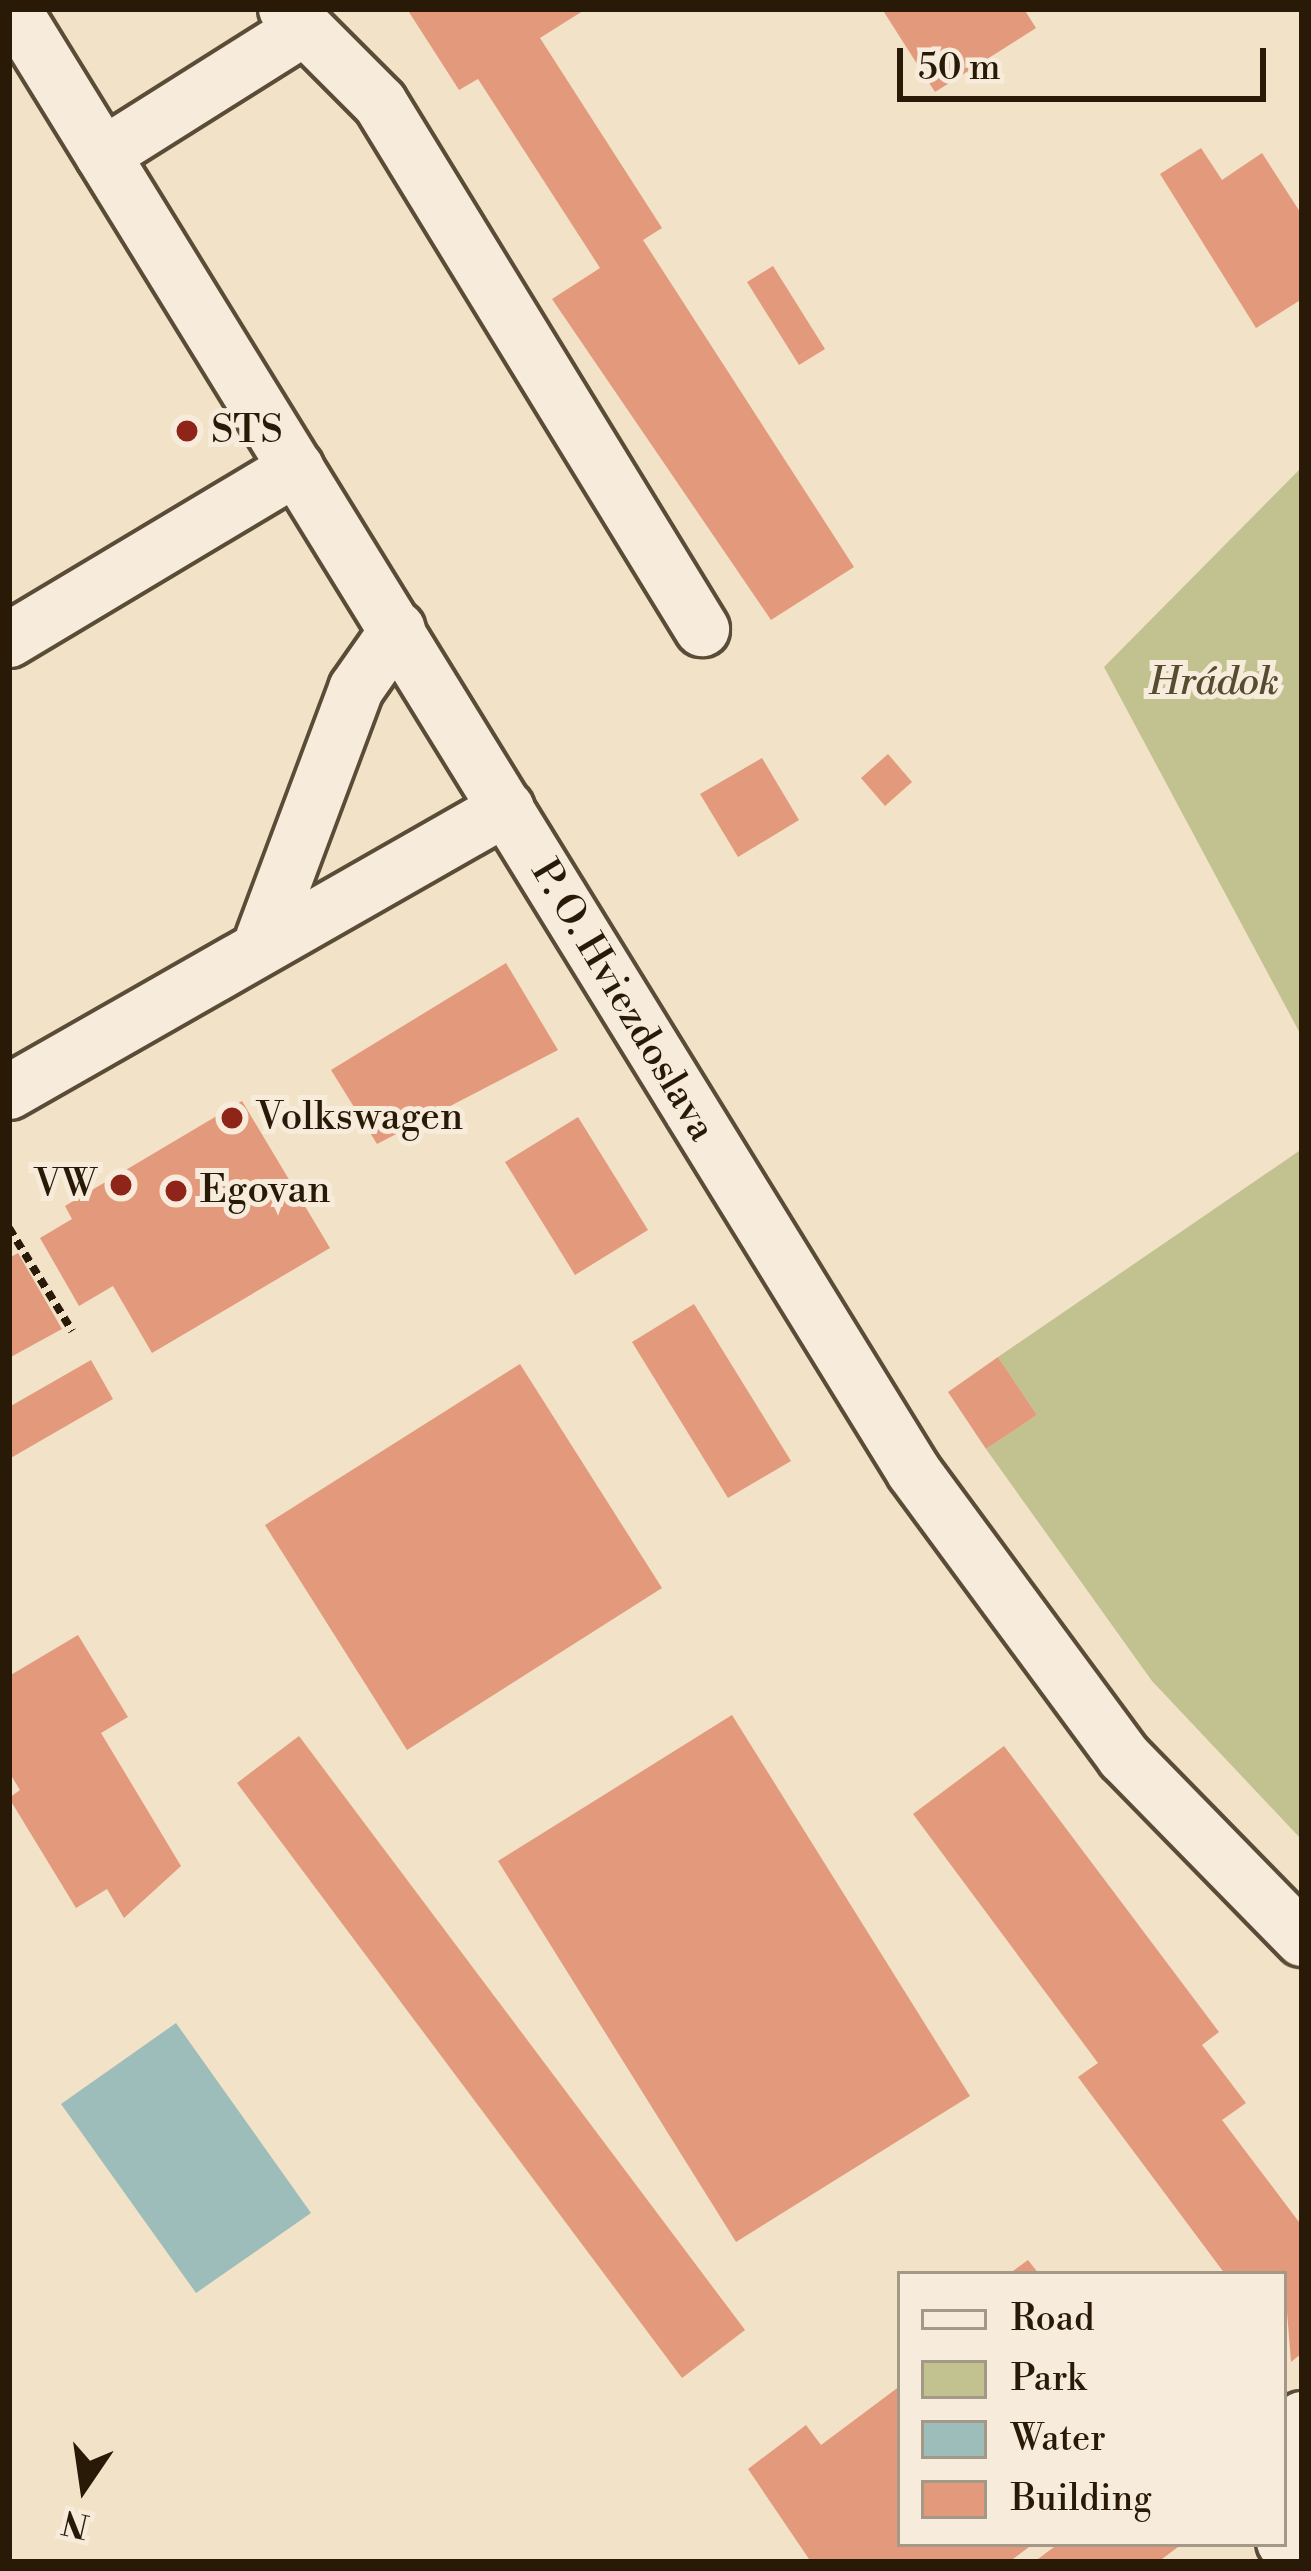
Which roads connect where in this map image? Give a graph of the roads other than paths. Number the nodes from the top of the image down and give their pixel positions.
1 (294, 20) edge
2 (19, 36) edge
3 (103, 155) junction
4 (296, 468) junction
5 (398, 629) junction
6 (702, 629) dead end
7 (9, 640) edge
8 (506, 808) junction
9 (263, 938) junction
10 (9, 1092) edge
11 (1302, 1939) edge
12 (1302, 2419) edge
13 (1302, 2480) edge

1 - 3 street
1 - 6 street
2 - 3 street, P. O. Hviezdoslava
3 - 4 street, P. O. Hviezdoslava
4 - 5 street, P. O. Hviezdoslava
4 - 7 street
5 - 8 street, P. O. Hviezdoslava
5 - 9 street
8 - 9 street
8 - 11 street, P. O. Hviezdoslava
9 - 10 street
12 - 13 street

